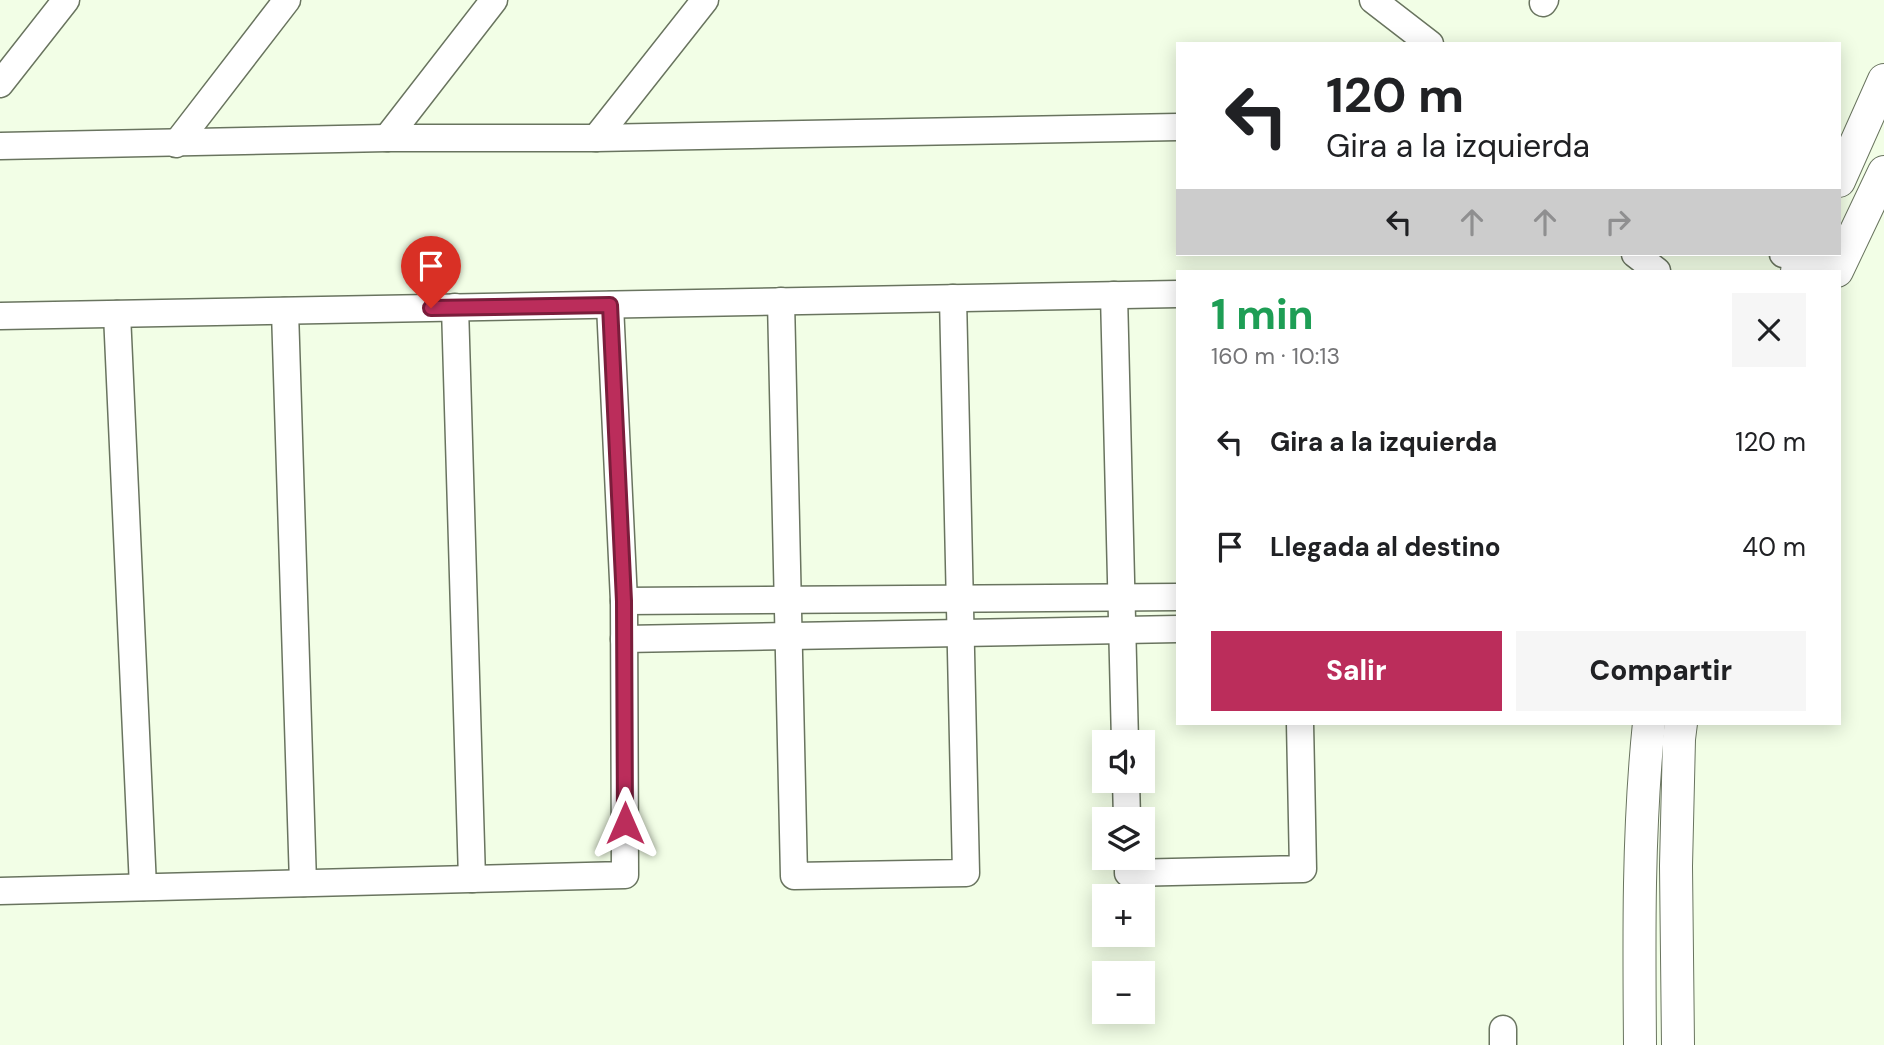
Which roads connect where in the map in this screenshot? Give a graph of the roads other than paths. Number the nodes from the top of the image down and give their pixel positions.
1 (66, 0) edge
2 (287, 0) edge
3 (494, 0) edge
4 (705, 0) edge
5 (1373, 0) edge
6 (1427, 42) edge
7 (1884, 80) edge
8 (0, 85) edge
9 (1176, 127) edge
10 (387, 138) junction
11 (596, 138) junction
12 (176, 144) junction
13 (0, 146) edge
14 (1884, 172) edge
15 (1841, 177) edge
16 (1638, 256) edge
17 (1798, 259) edge
18 (1656, 270) edge
19 (1834, 270) edge
20 (1837, 270) edge
21 (1176, 294) edge
22 (1114, 295) junction
23 (953, 298) junction
24 (781, 301) junction
25 (610, 305) junction
26 (455, 307) junction
27 (285, 311) junction
28 (117, 314) junction
29 (0, 316) edge
30 (1121, 597) junction
31 (1176, 597) edge
32 (959, 598) junction
33 (788, 600) junction
34 (624, 601) junction
35 (1122, 629) junction
36 (1176, 629) edge
37 (960, 633) junction
38 (789, 636) junction
39 (624, 639) junction
40 (1300, 725) edge
41 (1648, 725) edge
42 (1681, 725) edge
43 (1125, 730) edge
44 (1128, 870) edge
45 (472, 879) junction
46 (303, 883) junction
47 (143, 887) junction
48 (0, 891) edge
49 (1640, 1045) edge
50 (1678, 1045) edge

1 - 8 street
2 - 12 street
3 - 10 street
4 - 11 street
5 - 6 street
7 - 15 street
9 - 11 street
10 - 11 street
10 - 12 street
12 - 13 street
14 - 20 street
16 - 18 street
17 - 19 street
21 - 22 street
22 - 23 street
22 - 30 street
23 - 24 street
23 - 32 street
24 - 25 street
24 - 33 street
25 - 26 street
25 - 34 street
26 - 27 street
26 - 45 street
27 - 28 street
27 - 46 street
28 - 29 street
28 - 47 street
30 - 31 street
30 - 32 street
30 - 35 street
32 - 33 street
32 - 37 street
33 - 34 street
33 - 38 street
34 - 39 street
35 - 36 street
35 - 37 street
35 - 43 street
37 - 38 street
37 - 38 street
38 - 39 street
39 - 45 street
40 - 44 street
41 - 49 street
42 - 50 street
45 - 46 street
46 - 47 street
47 - 48 street

